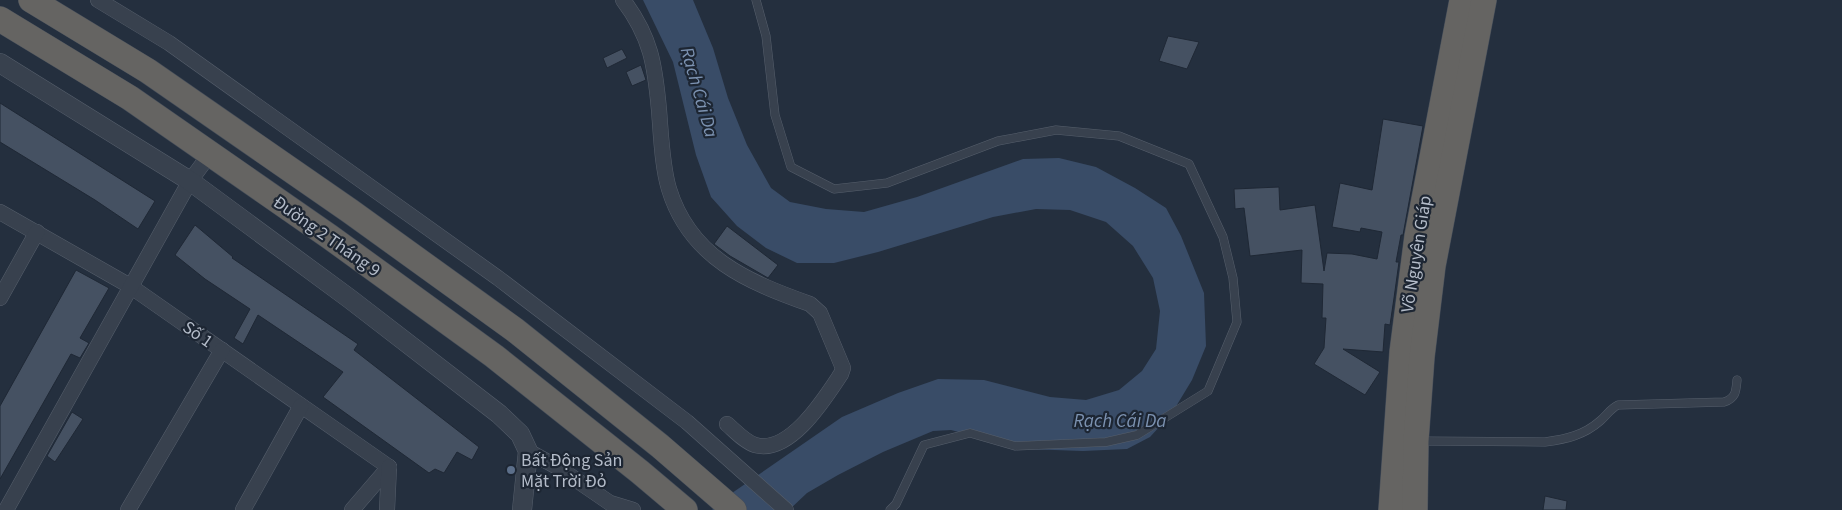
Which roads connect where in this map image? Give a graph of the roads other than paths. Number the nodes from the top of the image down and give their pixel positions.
1 (31, 0) edge
2 (98, 0) edge
3 (623, 0) edge
4 (756, 0) edge
5 (1462, 0) edge
6 (1484, 0) edge
7 (0, 19) edge
8 (0, 63) edge
9 (210, 154) junction
10 (190, 181) junction
11 (0, 212) edge
12 (36, 232) junction
13 (130, 286) junction
14 (0, 298) edge
15 (222, 350) junction
16 (1737, 380) dead end
17 (301, 406) junction
18 (727, 424) dead end
19 (1416, 441) junction
20 (528, 451) junction
21 (389, 467) junction
22 (6, 510) edge
23 (128, 510) edge
24 (243, 510) edge
25 (352, 510) edge
26 (387, 510) edge
27 (522, 510) edge
28 (633, 510) edge
29 (685, 510) edge
30 (734, 510) edge
31 (786, 510) edge
32 (890, 510) edge
33 (1391, 510) edge
34 (1415, 510) edge

1 - 30 highway, Đường 2 Tháng 9
2 - 31 street
3 - 18 street
4 - 32 lane
5 - 33 highway, Võ Nguyên Giáp
6 - 19 highway, Võ Nguyên Giáp
7 - 9 highway, Đường 2 Tháng 9
8 - 10 street
9 - 10 street
9 - 29 highway, Đường 2 Tháng 9
10 - 13 street
10 - 20 street
11 - 12 street, Số 1
12 - 13 street, Số 1
12 - 14 street
13 - 15 street, Số 1
13 - 22 street
15 - 17 street, Số 1
15 - 23 street
16 - 19 lane
17 - 21 street, Số 1
17 - 24 street
19 - 34 highway, Võ Nguyên Giáp
20 - 27 street
20 - 28 street
21 - 25 street
21 - 26 street

